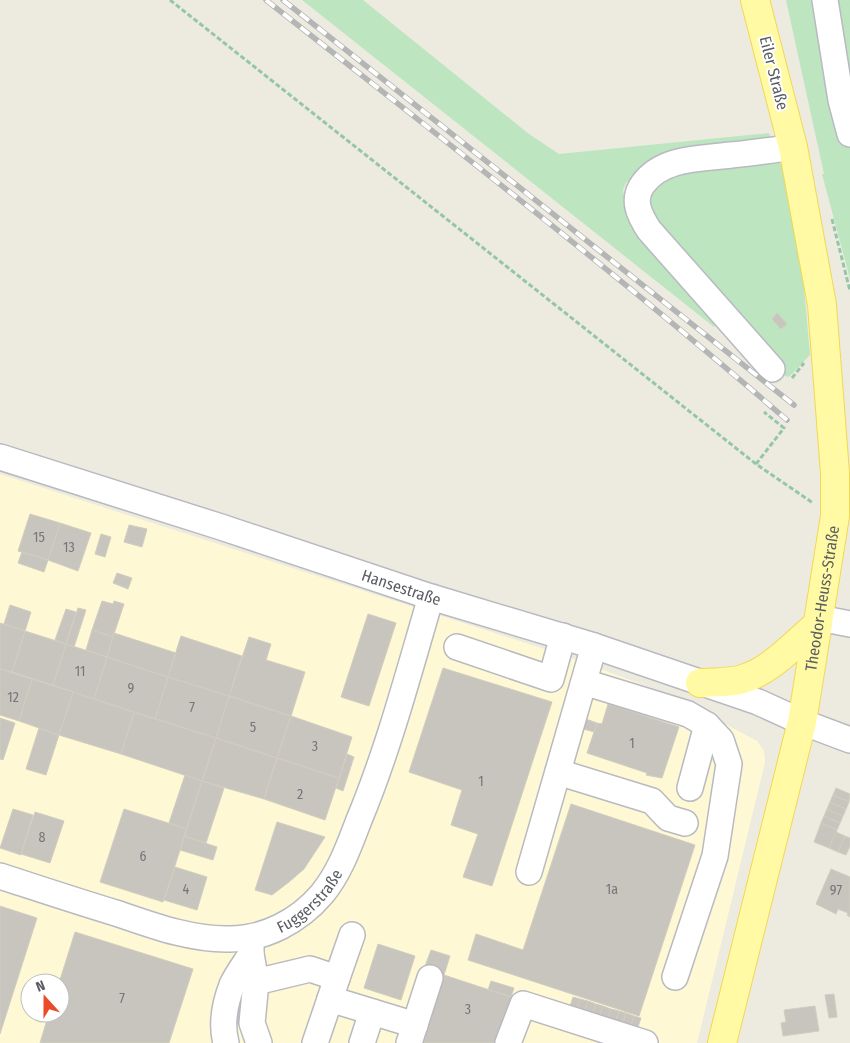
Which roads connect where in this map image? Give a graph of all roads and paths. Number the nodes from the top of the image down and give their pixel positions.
1 (170, 0) edge
2 (755, 0) edge
3 (824, 0) edge
4 (850, 134) edge
5 (792, 147) junction
6 (806, 361) dead end
7 (781, 376) joint
8 (764, 412) dead end
9 (0, 457) edge
10 (756, 464) junction
11 (835, 516) junction
12 (431, 597) junction
13 (819, 621) junction
14 (850, 624) edge
15 (563, 636) junction
16 (594, 646) junction
17 (457, 647) dead end
18 (584, 682) junction
19 (700, 683) junction
20 (802, 722) junction
21 (707, 725) junction
22 (850, 740) edge
23 (558, 772) junction
24 (690, 788) dead end
25 (685, 823) dead end
26 (530, 872) dead end
27 (0, 876) edge
28 (352, 935) dead end
29 (251, 945) junction
30 (675, 977) dead end
31 (430, 978) dead end
32 (256, 982) junction
33 (333, 988) junction
34 (372, 1012) junction
35 (412, 1034) edge
36 (226, 1043) edge
37 (259, 1043) edge
38 (314, 1043) edge
39 (362, 1043) edge
40 (508, 1043) edge
41 (645, 1043) edge
42 (722, 1043) edge

1 - 10 path
2 - 5 main road, Eiler Straße
3 - 4 street
5 - 7 street
5 - 11 main road, Theodor-Heuss-Straße
6 - 7 path
8 - 10 path
9 - 12 street, Hansestraße
10 - 11 path
11 - 13 main road, Theodor-Heuss-Straße
12 - 15 street, Hansestraße
12 - 29 street, Fuggerstraße
13 - 14 street
13 - 19 main road
13 - 20 main road, Theodor-Heuss-Straße
15 - 16 street, Hansestraße
15 - 17 street
16 - 18 street
16 - 19 street, Hansestraße
18 - 21 street
18 - 23 street
19 - 20 street, Hansestraße
20 - 22 street, Hansestraße
20 - 42 main road, Theodor-Heuss-Straße
21 - 24 street
21 - 30 street
23 - 25 street
23 - 26 street
27 - 29 street, Fuggerstraße
28 - 33 street
29 - 32 street
29 - 36 street
31 - 35 street
32 - 33 street
32 - 37 street
33 - 34 street
33 - 38 street
34 - 35 street
34 - 39 street
40 - 41 street

